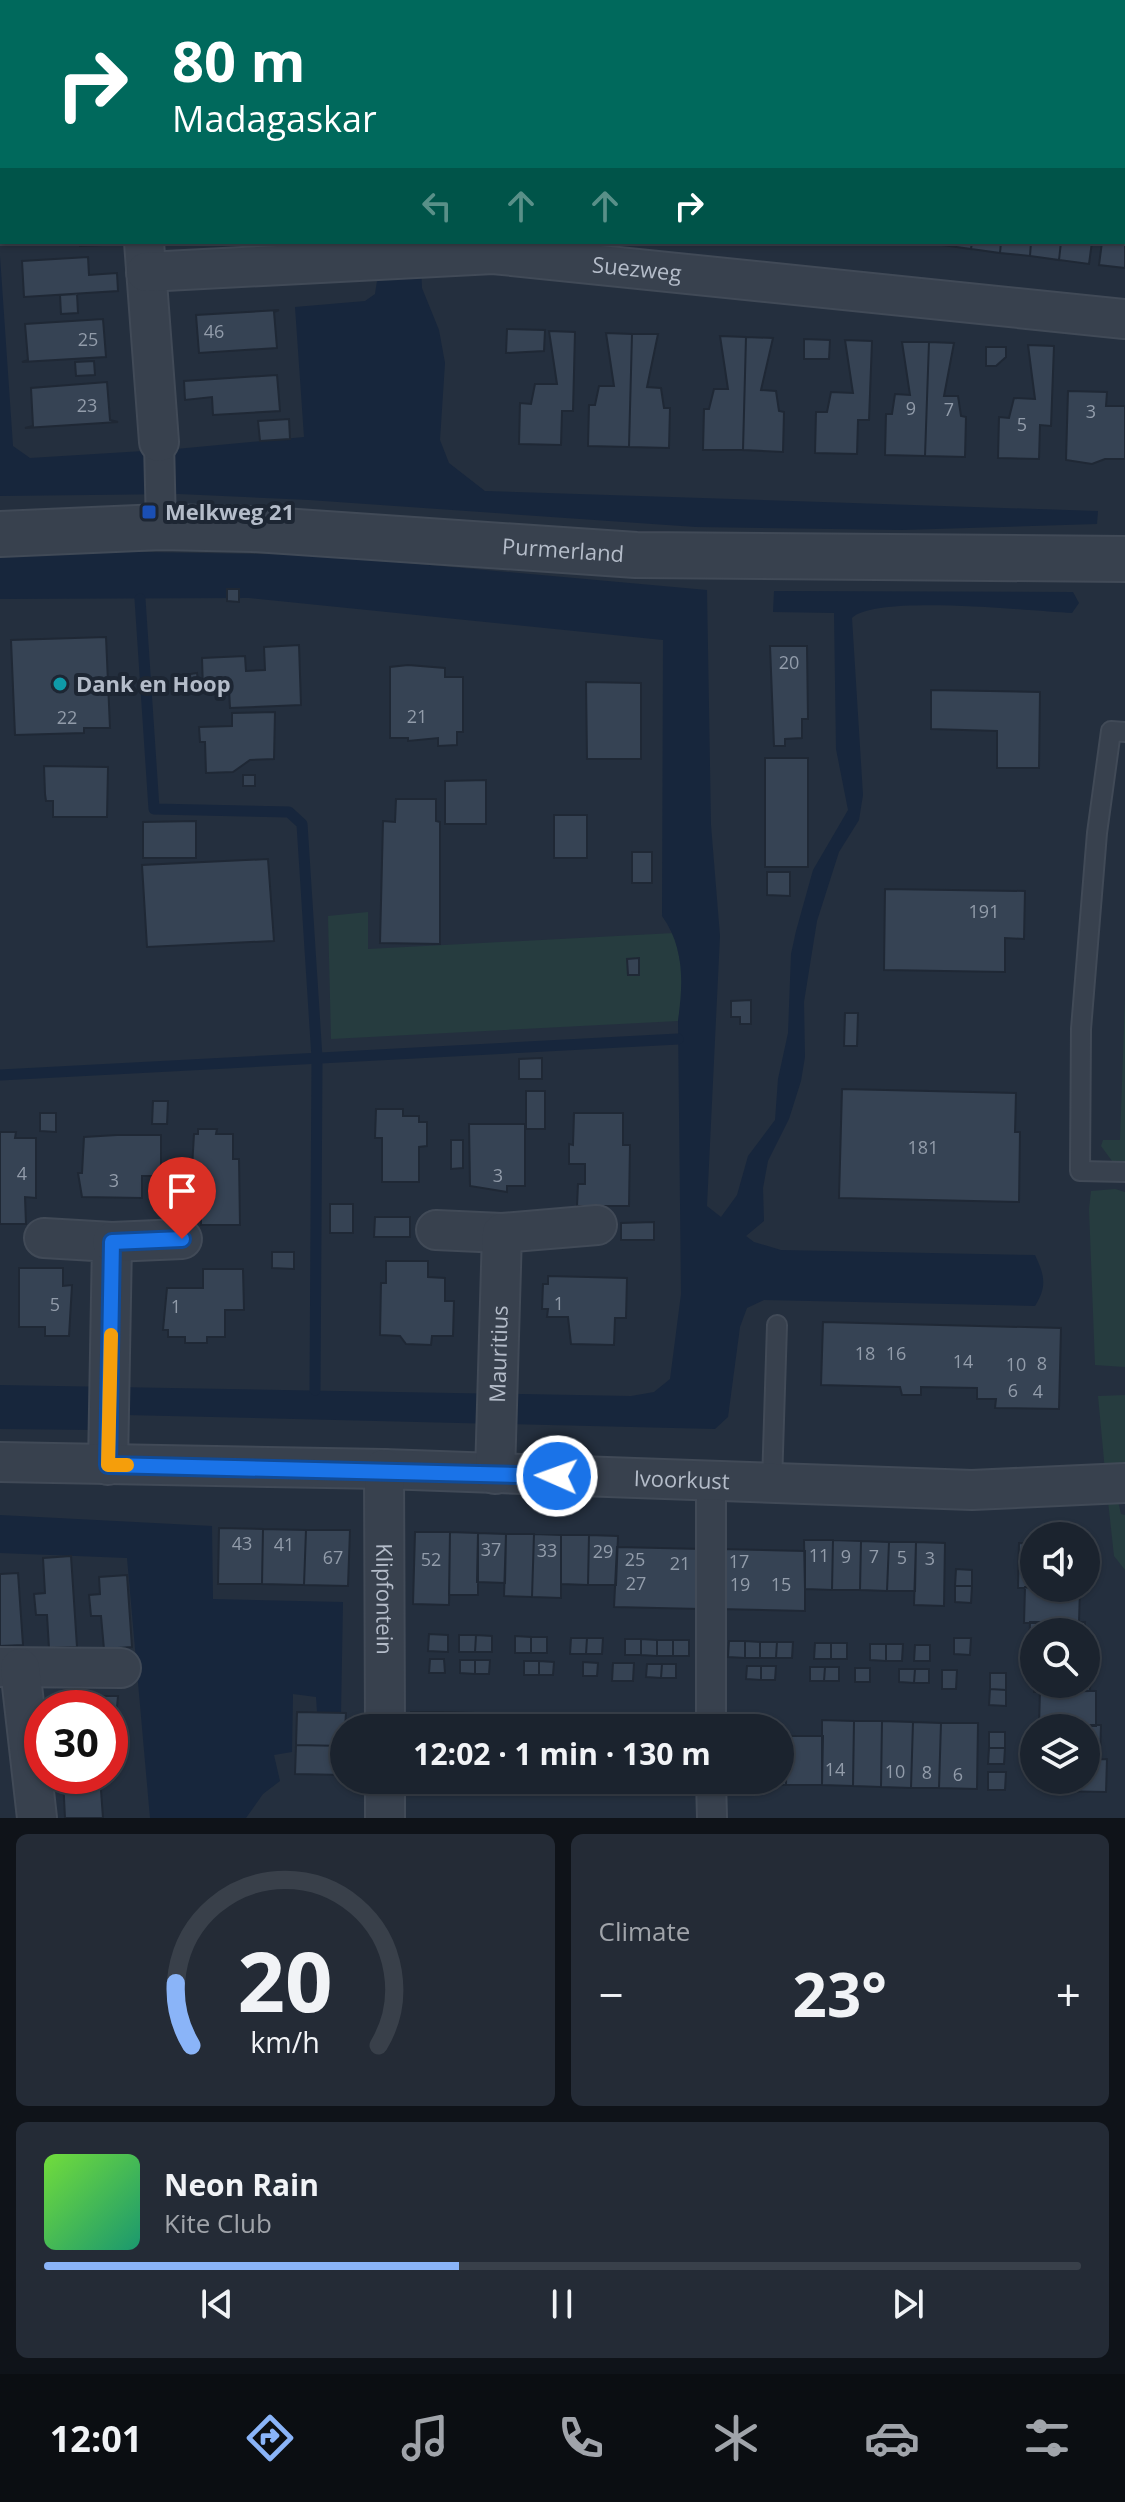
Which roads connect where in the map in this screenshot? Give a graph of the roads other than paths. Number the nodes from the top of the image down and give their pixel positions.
1 (145, 257) edge
2 (1125, 319) edge
3 (159, 442) joint
4 (162, 514) junction
5 (0, 534) edge
6 (1125, 559) edge
7 (1125, 732) edge
8 (1125, 1172) edge
9 (597, 1225) dead end
10 (436, 1230) dead end
11 (502, 1233) junction
12 (44, 1238) dead end
13 (182, 1239) dead end
14 (112, 1242) junction
15 (777, 1325) dead end
16 (109, 1452) junction
17 (496, 1459) junction
18 (0, 1462) edge
19 (384, 1469) junction
20 (711, 1481) junction
21 (772, 1483) junction
22 (1125, 1483) edge
23 (10, 1668) edge
24 (121, 1668) dead end
25 (385, 1714) edge
26 (711, 1714) edge
27 (385, 1794) edge
28 (711, 1794) edge
29 (37, 1818) edge
30 (385, 1818) edge
31 (712, 1818) edge

1 - 2 street, Suezweg
1 - 3 street, Suezweg
3 - 4 street, Suezweg
4 - 5 street, Purmerland
4 - 6 street, Purmerland
7 - 8 lane
9 - 11 street
10 - 11 street
11 - 17 street, Mauritius
12 - 14 street
13 - 14 street
14 - 16 street
15 - 21 lane
16 - 18 street, Ivoorkust
16 - 19 street, Ivoorkust
17 - 19 street, Ivoorkust
17 - 20 street, Ivoorkust
19 - 25 street, Klipfontein
20 - 21 street, Ivoorkust
20 - 26 street
21 - 22 street, Ivoorkust
23 - 24 street
23 - 29 street
27 - 30 street
28 - 31 street

